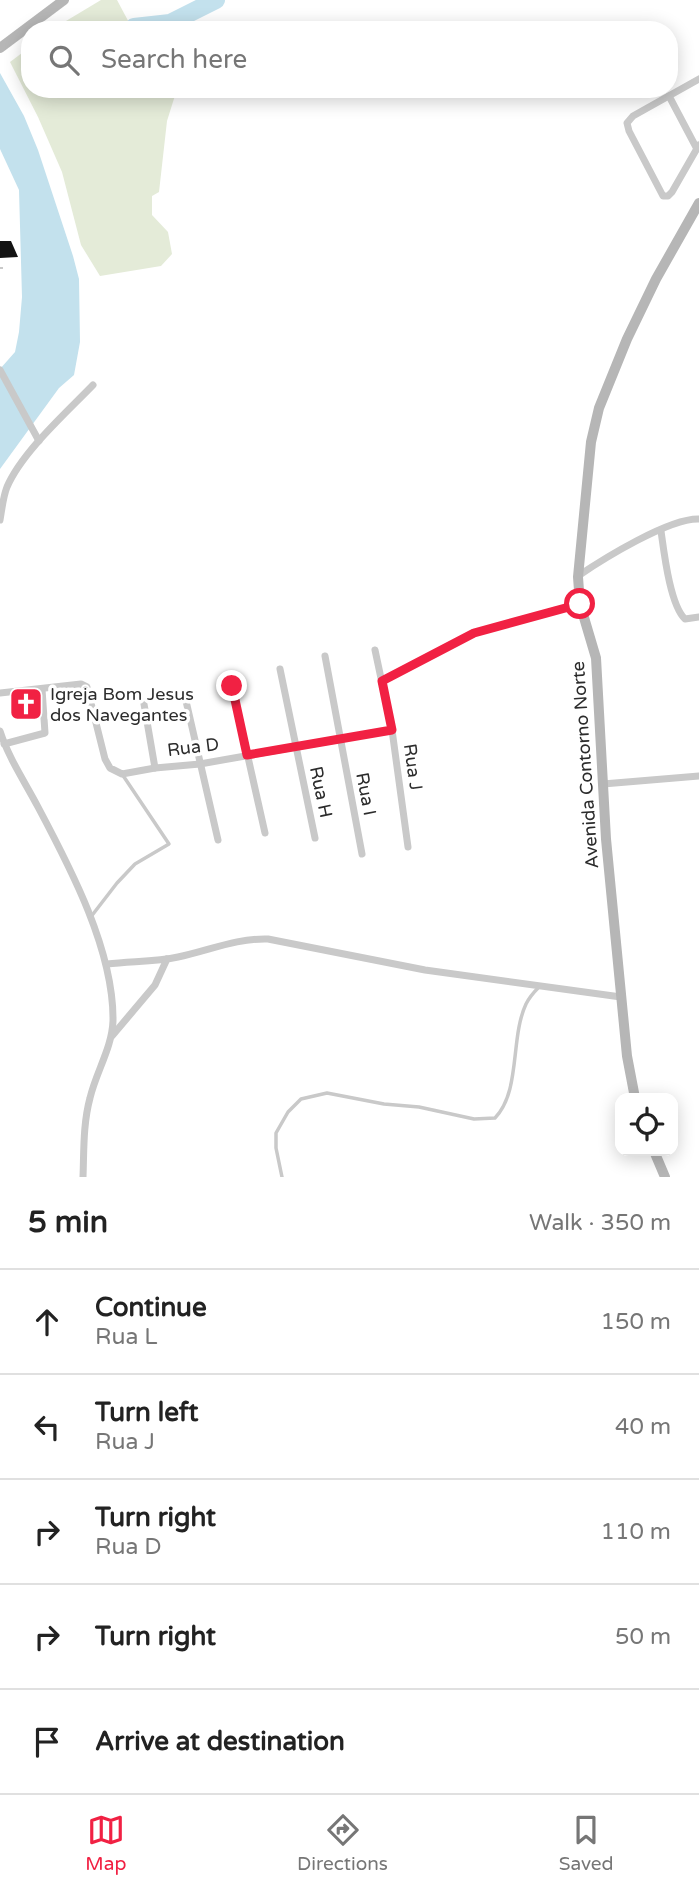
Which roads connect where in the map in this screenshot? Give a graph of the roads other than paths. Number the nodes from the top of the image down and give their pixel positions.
1 (64, 0) edge
2 (36, 21) edge
3 (21, 32) edge
4 (0, 48) edge
5 (699, 79) edge
6 (678, 91) edge
7 (665, 98) edge
8 (670, 98) edge
9 (698, 147) edge
10 (699, 203) edge
11 (0, 370) edge
12 (93, 385) dead end
13 (39, 441) junction
14 (699, 519) edge
15 (0, 520) edge
16 (661, 531) junction
17 (578, 577) junction
18 (580, 604) junction
19 (699, 617) edge
20 (375, 650) dead end
21 (325, 656) dead end
22 (280, 669) dead end
23 (382, 681) junction
24 (232, 686) dead end
25 (42, 690) junction
26 (0, 693) edge
27 (186, 701) dead end
28 (144, 705) dead end
29 (392, 730) junction
30 (0, 731) edge
31 (339, 738) junction
32 (4, 744) junction
33 (295, 746) junction
34 (247, 755) junction
35 (200, 764) junction
36 (155, 768) junction
37 (122, 774) junction
38 (699, 776) edge
39 (603, 784) junction
40 (265, 833) dead end
41 (315, 838) dead end
42 (218, 840) dead end
43 (408, 847) dead end
44 (362, 855) dead end
45 (90, 918) junction
46 (167, 959) junction
47 (107, 964) junction
48 (539, 987) junction
49 (621, 997) junction
50 (111, 1036) junction
51 (634, 1093) edge
52 (655, 1156) edge
53 (83, 1177) edge
54 (282, 1177) edge
55 (665, 1177) edge

1 - 2 street
3 - 4 street
5 - 6 street
7 - 9 street
8 - 9 street
10 - 17 street, Avenida Contorno Norte
11 - 13 street
12 - 13 street
13 - 15 street
14 - 16 street
16 - 17 street
16 - 19 street
17 - 18 street, Avenida Contorno Norte
18 - 23 street
18 - 39 street, Avenida Contorno Norte
20 - 23 street, Rua J
21 - 31 street, Rua I
22 - 33 street, Rua H
23 - 29 street, Rua J
24 - 34 street
25 - 26 street
25 - 32 street
25 - 37 street
27 - 35 street
28 - 36 street
29 - 31 street, Rua D
29 - 43 street, Rua J
30 - 32 street
31 - 33 street, Rua D
31 - 44 street, Rua I
32 - 45 street
33 - 34 street, Rua D
33 - 41 street, Rua H
34 - 35 street, Rua D
34 - 40 street
35 - 36 street, Rua D
35 - 42 street
36 - 37 street, Rua D
37 - 45 lane
38 - 39 street
39 - 49 street, Avenida Contorno Norte
45 - 47 street
46 - 47 street
46 - 48 street
46 - 50 street
47 - 50 street
48 - 49 street
48 - 54 lane
49 - 51 street, Avenida Contorno Norte
50 - 53 street
52 - 55 street

